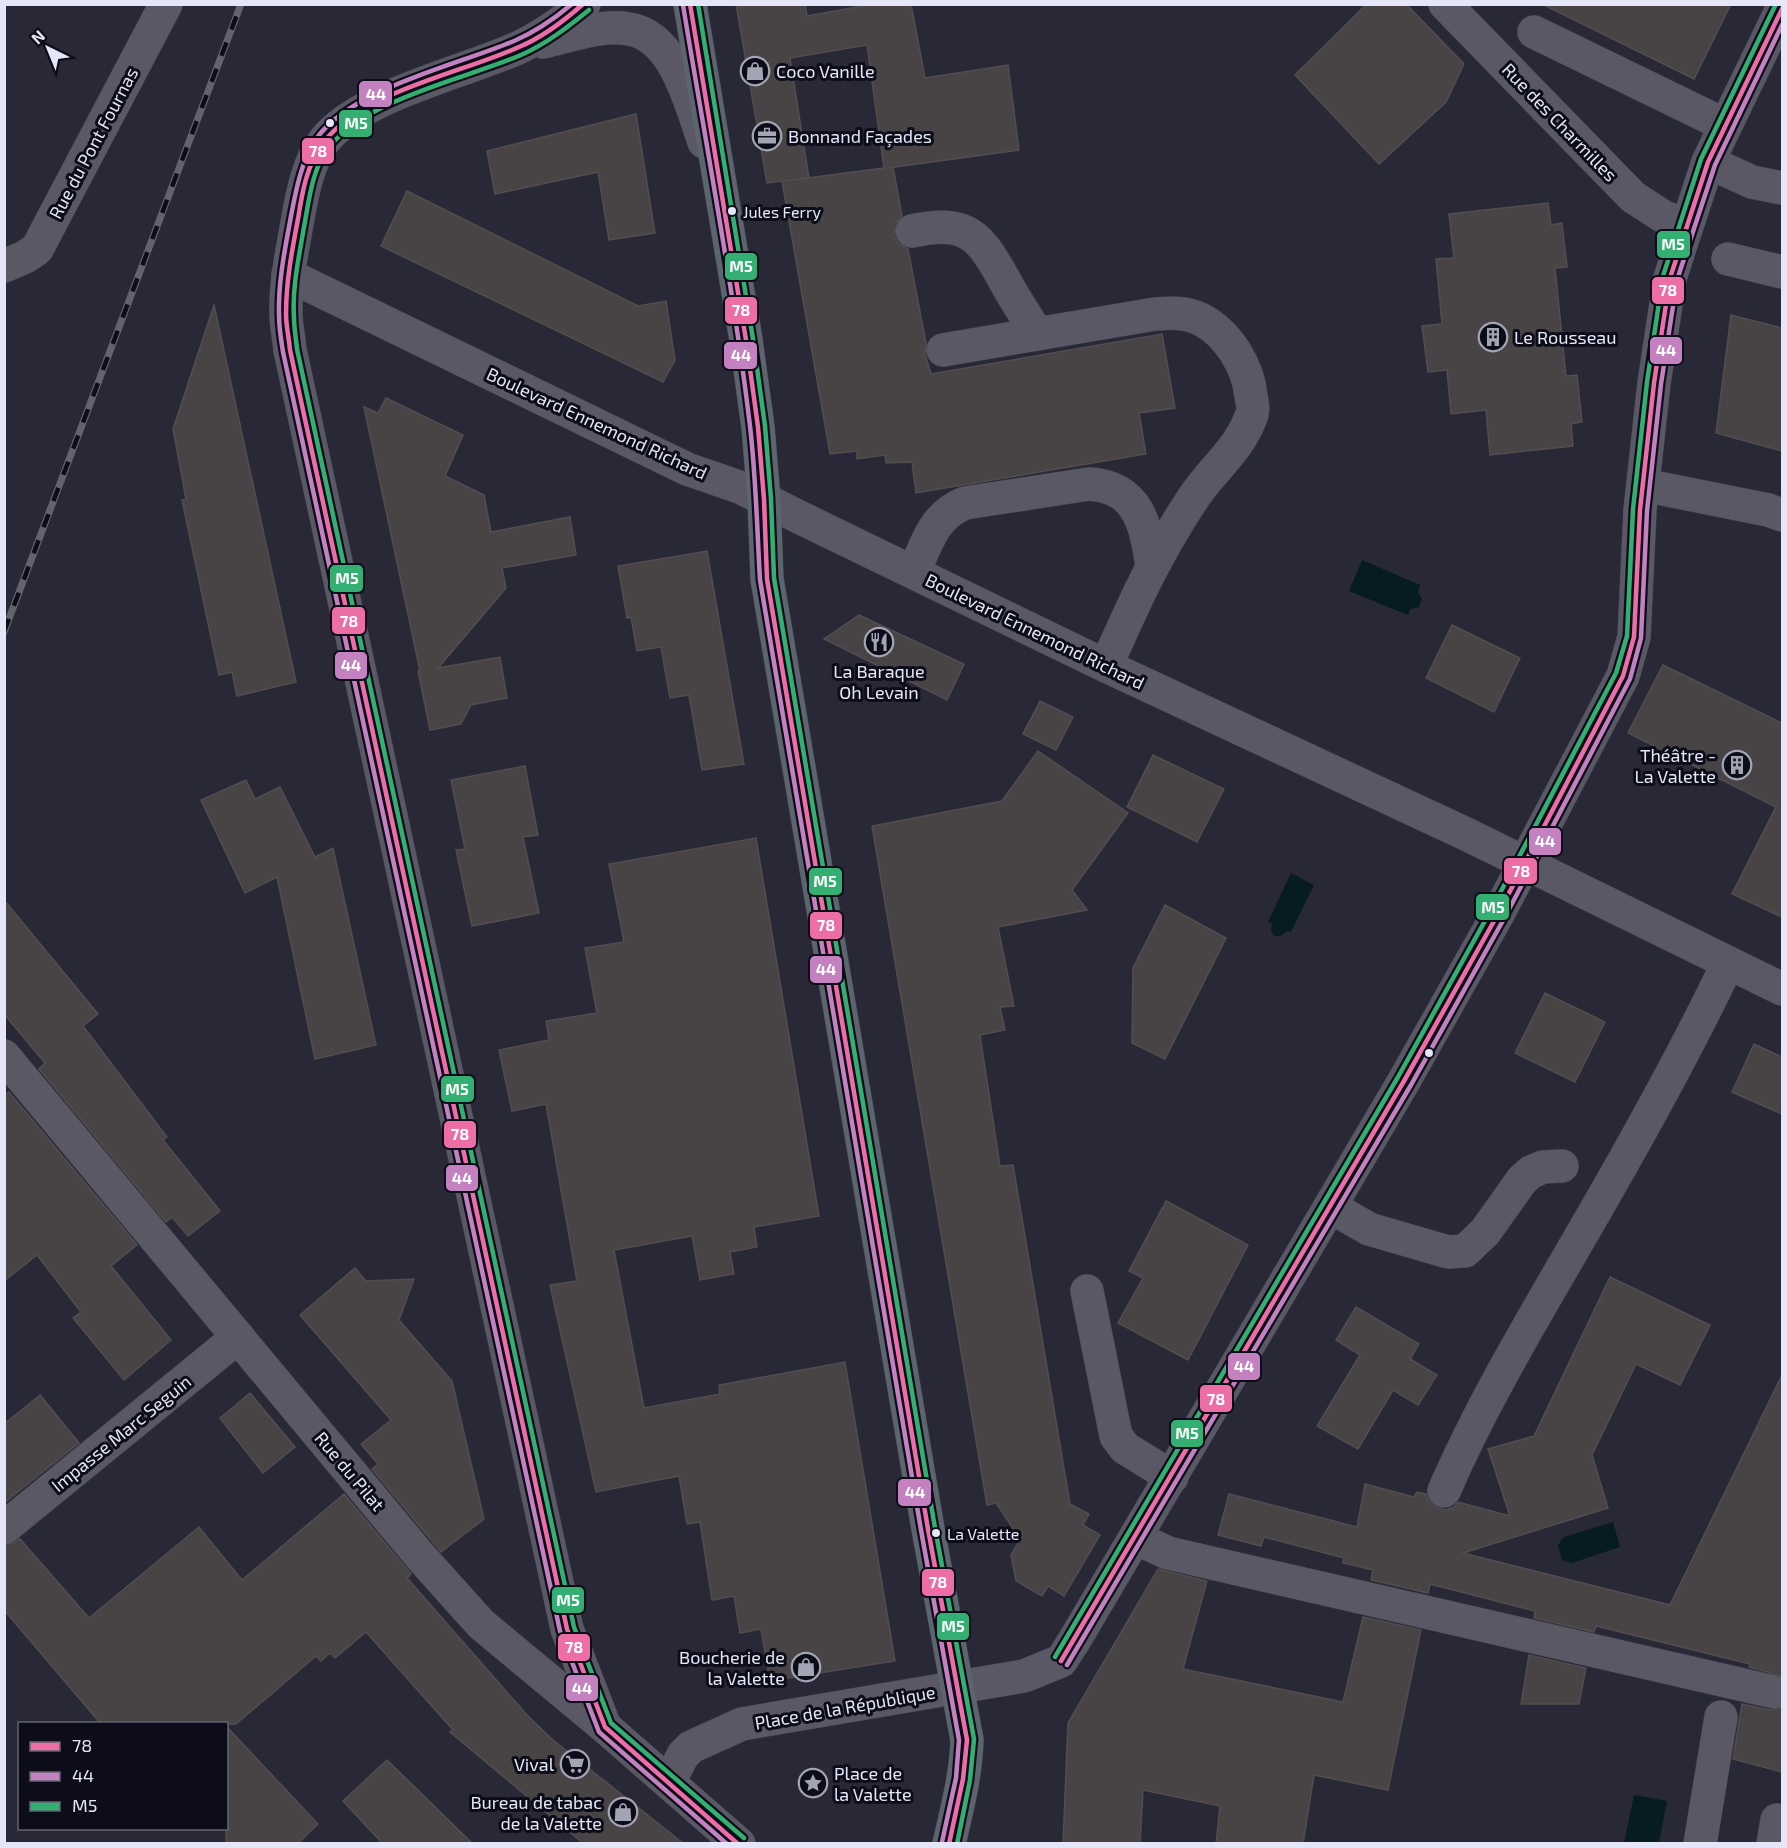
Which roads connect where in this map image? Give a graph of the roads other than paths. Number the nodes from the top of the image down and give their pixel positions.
1 (166, 4) edge
2 (584, 4) edge
3 (690, 4) edge
4 (1445, 4) edge
5 (1782, 9) edge
6 (1534, 32) dead end
7 (520, 47) junction
8 (1725, 125) junction
9 (1708, 162) junction
10 (1778, 186) edge
11 (723, 201) junction
12 (1686, 225) junction
13 (912, 231) dead end
14 (1728, 258) dead end
15 (4, 266) edge
16 (1782, 272) edge
17 (288, 276) junction
18 (1037, 334) junction
19 (943, 350) dead end
20 (1643, 485) junction
21 (764, 499) junction
22 (1782, 515) edge
23 (1152, 567) junction
24 (914, 572) junction
25 (1106, 666) junction
26 (1525, 863) junction
27 (1728, 963) junction
28 (1782, 989) edge
29 (4, 1056) edge
30 (1562, 1166) dead end
31 (1331, 1208) junction
32 (1087, 1291) dead end
33 (238, 1337) junction
34 (1172, 1477) junction
35 (1444, 1491) dead end
36 (4, 1528) edge
37 (1136, 1538) junction
38 (957, 1687) junction
39 (1774, 1692) dead end
40 (1721, 1717) dead end
41 (605, 1727) junction
42 (669, 1782) junction
43 (739, 1844) edge
44 (949, 1844) edge
45 (1701, 1844) edge

1 - 15 street, Rue du Pont Fournas
2 - 7 street
3 - 11 main road
4 - 12 street, Rue des Charmilles
5 - 8 street
6 - 8 street
7 - 11 street
7 - 17 street
8 - 9 street
9 - 10 street
9 - 12 street
11 - 21 main road
12 - 20 street
13 - 18 street
14 - 16 street
17 - 21 street, Boulevard Ennemond Richard
17 - 41 street
18 - 19 street
18 - 23 street
20 - 22 street
20 - 26 street
21 - 24 street, Boulevard Ennemond Richard
21 - 38 main road
23 - 24 street
23 - 25 street
24 - 25 street, Boulevard Ennemond Richard
25 - 26 street, Boulevard Ennemond Richard
26 - 27 street, Boulevard Ennemond Richard
26 - 31 street
27 - 28 street, Boulevard Ennemond Richard
27 - 35 street
29 - 33 street, Rue du Pilat
30 - 31 street
31 - 34 street
32 - 34 street
33 - 36 street, Impasse Marc Seguin
33 - 41 street, Rue du Pilat
34 - 37 street
37 - 38 street
37 - 39 street
38 - 42 street, Place de la République
38 - 44 main road, Place de la République
40 - 45 street
41 - 42 street, Rue du Pilat
42 - 43 street, Rue du Pilat

